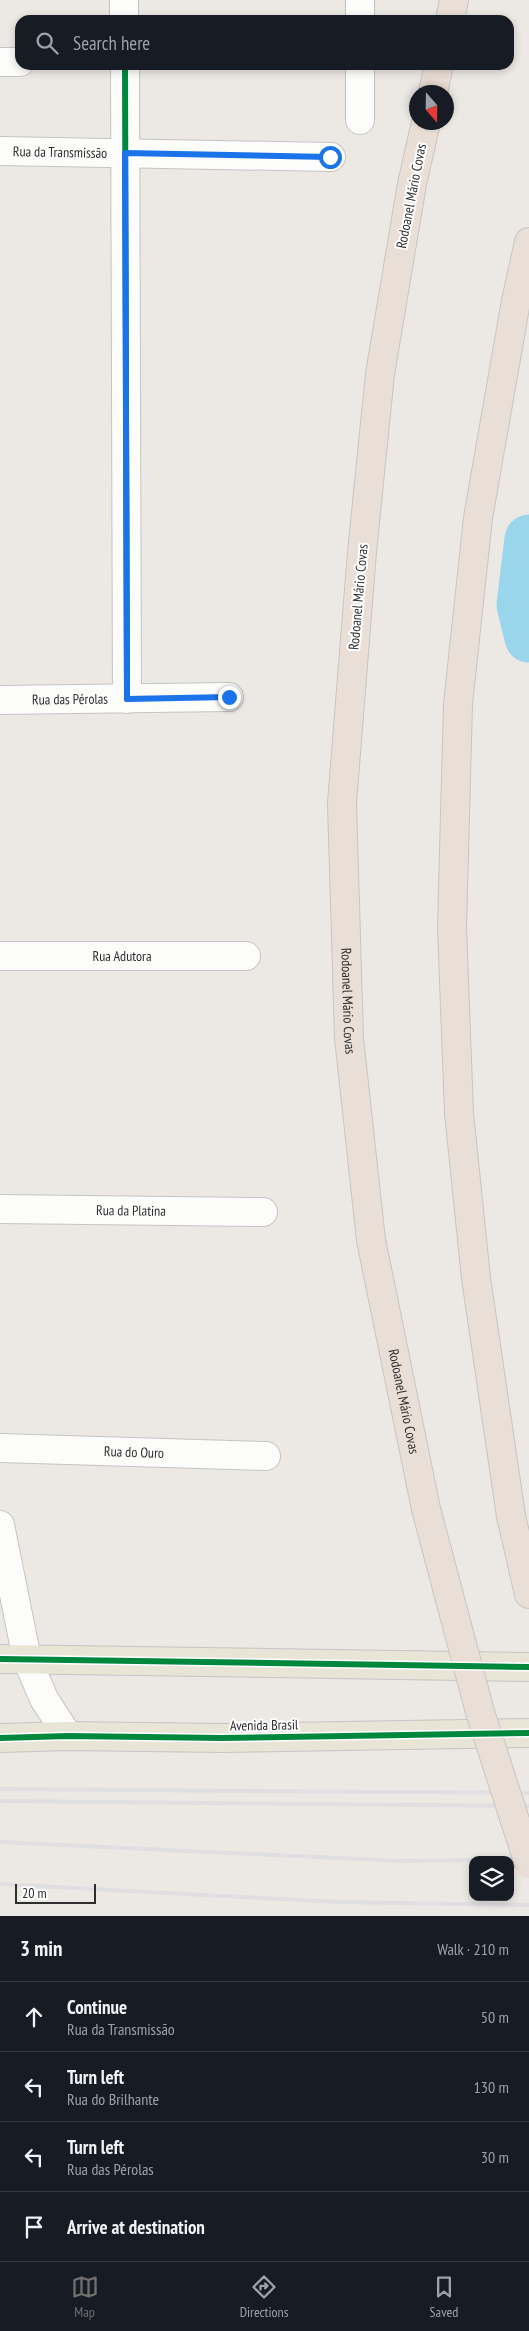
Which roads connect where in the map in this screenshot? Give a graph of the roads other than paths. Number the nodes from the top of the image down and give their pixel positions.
1 (124, 0) edge
2 (360, 0) edge
3 (454, 0) edge
4 (124, 15) edge
5 (360, 15) edge
6 (451, 15) edge
7 (0, 62) edge
8 (15, 62) edge
9 (125, 70) edge
10 (360, 70) edge
11 (438, 70) edge
12 (435, 85) edge
13 (360, 120) dead end
14 (424, 130) edge
15 (0, 151) edge
16 (125, 153) junction
17 (330, 157) dead end
18 (529, 242) edge
19 (229, 697) dead end
20 (127, 699) junction
21 (0, 700) edge
22 (0, 956) edge
23 (246, 956) dead end
24 (0, 1209) edge
25 (263, 1212) dead end
26 (0, 1448) edge
27 (266, 1456) dead end
28 (0, 1525) edge
29 (529, 1594) edge
30 (0, 1659) edge
31 (27, 1660) junction
32 (529, 1667) edge
33 (529, 1733) edge
34 (68, 1736) junction
35 (0, 1738) edge
36 (529, 1864) edge

1 - 4 street
2 - 5 street
3 - 6 highway
7 - 8 street
9 - 16 street
10 - 13 street
11 - 12 highway
14 - 36 highway, Rodoanel Mário Covas, bridge
15 - 16 street, Rua da Transmissão
16 - 17 street, Rua da Transmissão
16 - 20 street
18 - 29 highway
19 - 20 street, Rua das Pérolas
20 - 21 street, Rua das Pérolas
22 - 23 street, Rua Adutora
24 - 25 street, Rua da Platina
26 - 27 street, Rua do Ouro
28 - 31 street
30 - 31 main road
31 - 32 main road
31 - 34 street
33 - 34 main road, Avenida Brasil
34 - 35 main road, Avenida Brasil

